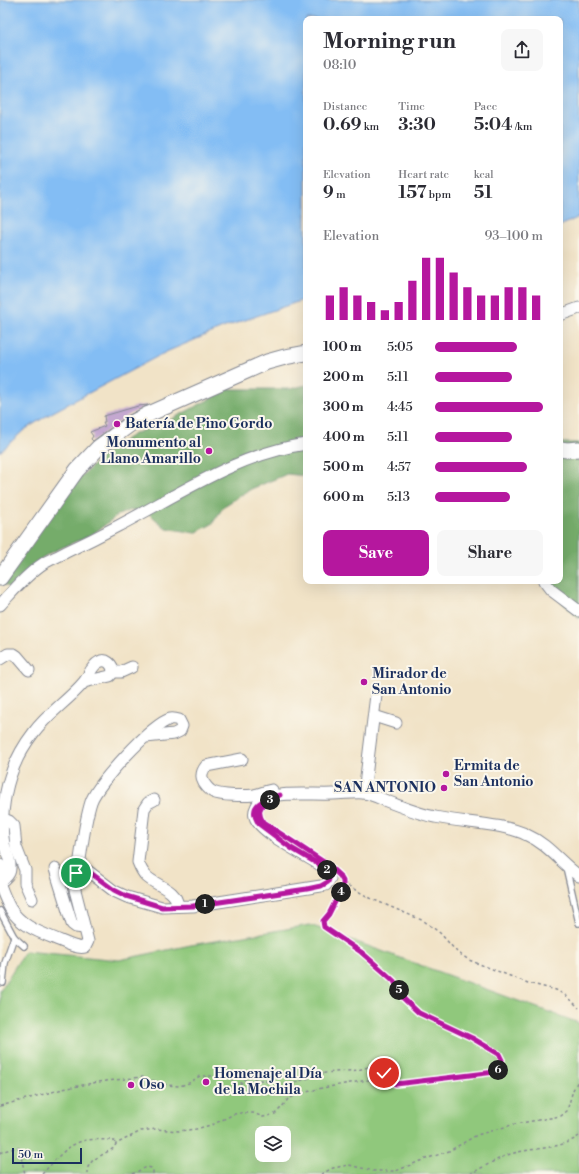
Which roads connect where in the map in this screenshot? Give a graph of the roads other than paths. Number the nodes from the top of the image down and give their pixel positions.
1 (579, 308) edge
2 (563, 314) edge
3 (303, 354) edge
4 (303, 444) edge
5 (563, 449) edge
6 (579, 450) edge
7 (0, 578) edge
8 (546, 584) edge
9 (0, 605) edge
10 (579, 611) edge
11 (0, 659) edge
12 (132, 667) dead end
13 (29, 670) dead end
14 (113, 672) junction
15 (84, 682) junction
16 (376, 696) dead end
17 (374, 716) junction
18 (396, 723) dead end
19 (146, 737) dead end
20 (242, 759) dead end
21 (364, 793) junction
22 (280, 795) junction
23 (154, 800) dead end
24 (4, 819) junction
25 (0, 865) edge
26 (566, 867) junction
27 (55, 869) dead end
28 (78, 872) junction
29 (579, 876) edge
30 (1, 882) edge
31 (32, 899) dead end
32 (178, 906) junction
33 (0, 911) edge
34 (579, 923) edge
35 (84, 928) junction
36 (14, 937) junction
37 (24, 946) dead end
38 (3, 983) dead end

1 - 2 street
3 - 7 main road
4 - 9 street
5 - 6 main road
8 - 10 street
11 - 13 street
12 - 14 street
14 - 15 street
14 - 15 street
15 - 24 street
16 - 17 street
17 - 18 street
17 - 21 street
19 - 28 street
20 - 22 street
21 - 22 street
21 - 26 street
22 - 32 street
23 - 32 street
24 - 30 street
24 - 31 street
25 - 30 street
26 - 29 street
26 - 34 lane
27 - 35 street
28 - 32 street
28 - 35 street
30 - 35 street
33 - 36 lane
36 - 37 lane
36 - 38 lane

